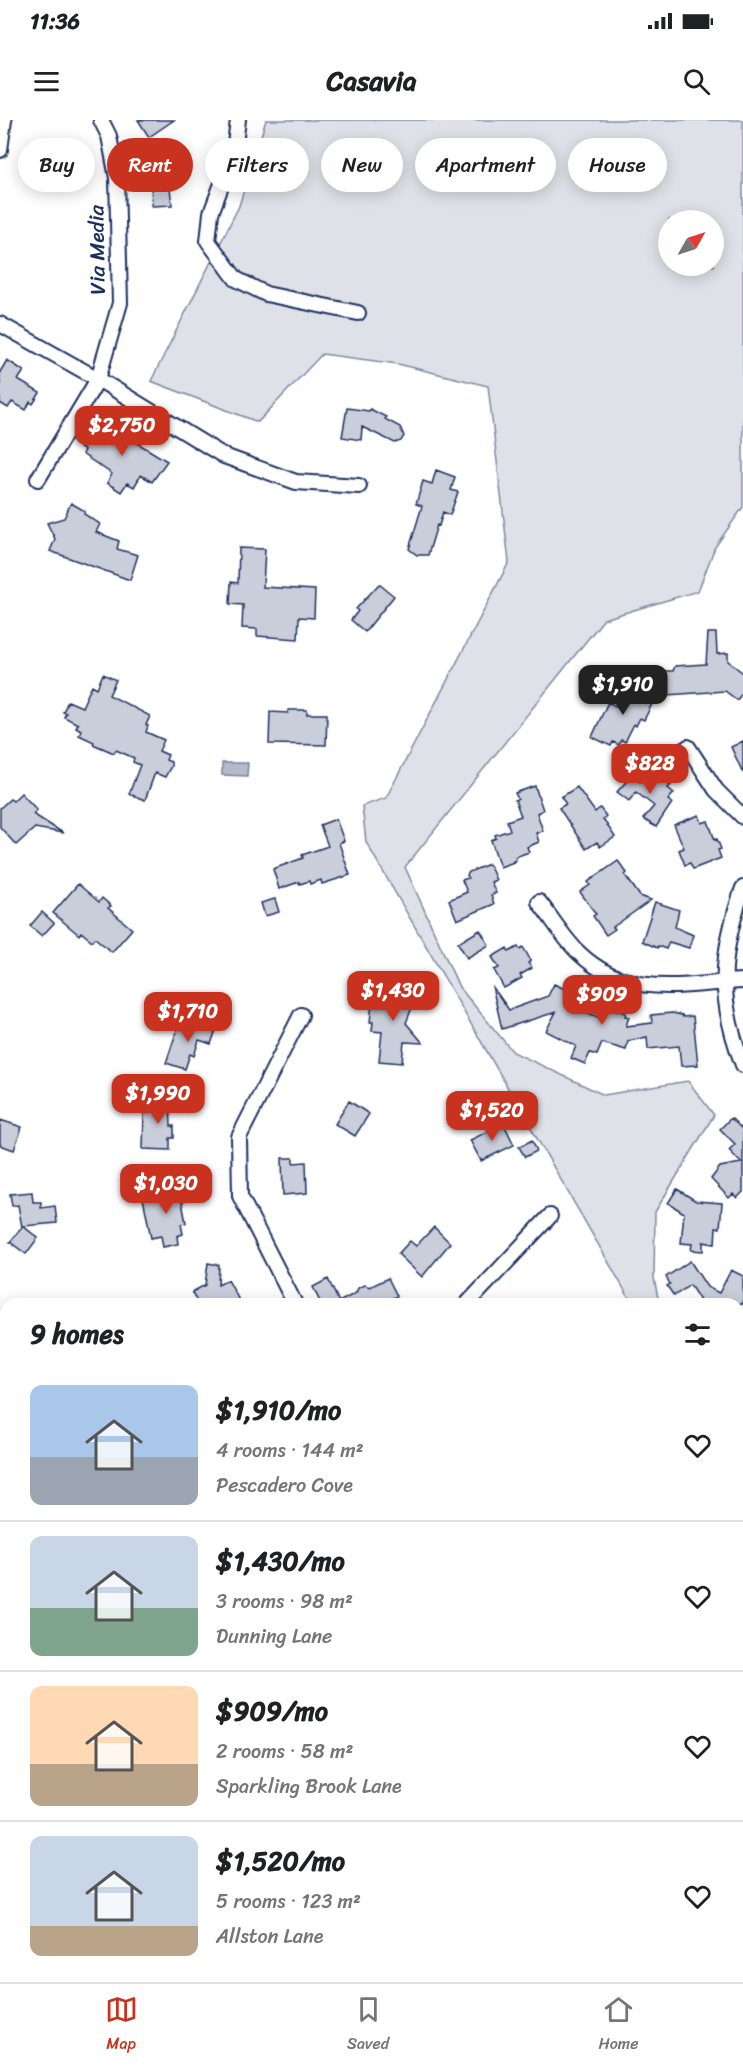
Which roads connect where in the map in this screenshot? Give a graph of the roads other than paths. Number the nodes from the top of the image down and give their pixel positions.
1 (4, 120) edge
2 (101, 120) edge
3 (238, 120) edge
4 (0, 150) edge
5 (358, 313) dead end
6 (0, 324) edge
7 (98, 379) junction
8 (38, 479) dead end
9 (359, 486) dead end
10 (688, 747) dead end
11 (743, 817) edge
12 (743, 888) edge
13 (539, 902) dead end
14 (743, 981) edge
15 (723, 982) junction
16 (301, 1015) dead end
17 (743, 1065) edge
18 (550, 1216) dead end
19 (292, 1298) edge
20 (473, 1298) edge

1 - 4 street
2 - 7 street, Via Media
3 - 5 street
6 - 7 street
7 - 8 street, Via Media
7 - 9 street
10 - 11 street
12 - 15 street
13 - 15 street
14 - 15 street
15 - 17 street
16 - 19 street
18 - 20 street

